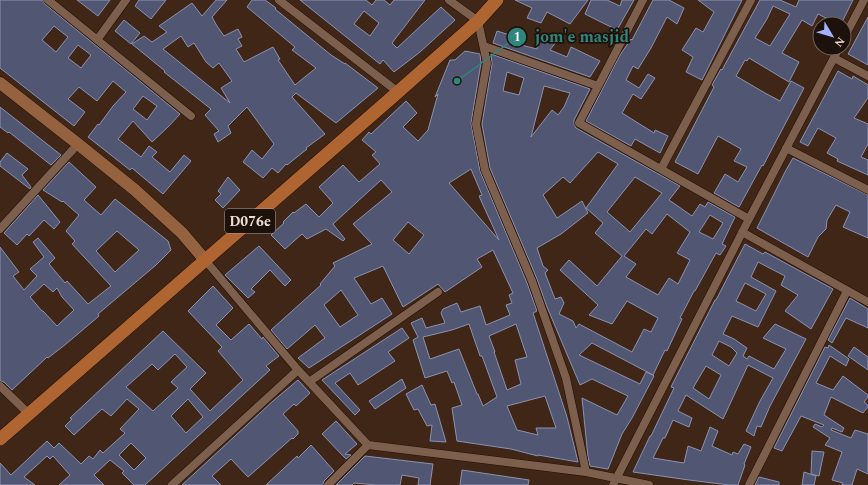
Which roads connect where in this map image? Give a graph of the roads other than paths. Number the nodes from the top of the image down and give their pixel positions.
1 (48, 0) edge
2 (126, 0) edge
3 (279, 0) edge
4 (449, 0) edge
5 (497, 0) edge
6 (642, 0) edge
7 (751, 0) edge
8 (864, 0) edge
9 (478, 21) junction
10 (852, 23) edge
11 (97, 40) junction
12 (484, 46) junction
13 (834, 58) joint
14 (868, 76) edge
15 (0, 83) edge
16 (598, 86) junction
17 (398, 92) junction
18 (191, 116) dead end
19 (78, 144) junction
20 (786, 148) junction
21 (661, 169) junction
22 (868, 190) edge
23 (749, 219) junction
24 (0, 229) edge
25 (742, 232) junction
26 (205, 260) junction
27 (847, 291) junction
28 (438, 292) dead end
29 (868, 302) edge
30 (298, 370) junction
31 (309, 382) junction
32 (0, 386) edge
33 (29, 414) junction
34 (0, 439) edge
35 (368, 445) junction
36 (586, 472) junction
37 (614, 482) edge
38 (172, 485) edge
39 (328, 485) edge
40 (649, 485) edge
41 (749, 485) edge

1 - 11 street
2 - 11 street
3 - 17 street
4 - 9 street
5 - 9 main road, D076e
6 - 16 street
7 - 21 street
8 - 10 street
9 - 12 street
9 - 17 main road, D076e
11 - 18 street
12 - 16 street
12 - 36 street
13 - 14 street
13 - 20 street
15 - 19 main road
16 - 21 street
17 - 26 main road, D076e
19 - 24 street
19 - 26 main road
20 - 22 street
20 - 23 street
21 - 23 street
23 - 25 street
25 - 27 street
25 - 37 street
26 - 30 street
26 - 33 main road, D076e
27 - 29 street
27 - 41 street
28 - 31 street
30 - 31 street
30 - 38 street
31 - 35 street
32 - 33 street
33 - 34 main road, D076e
35 - 36 street
35 - 39 street
36 - 37 street
37 - 40 street

